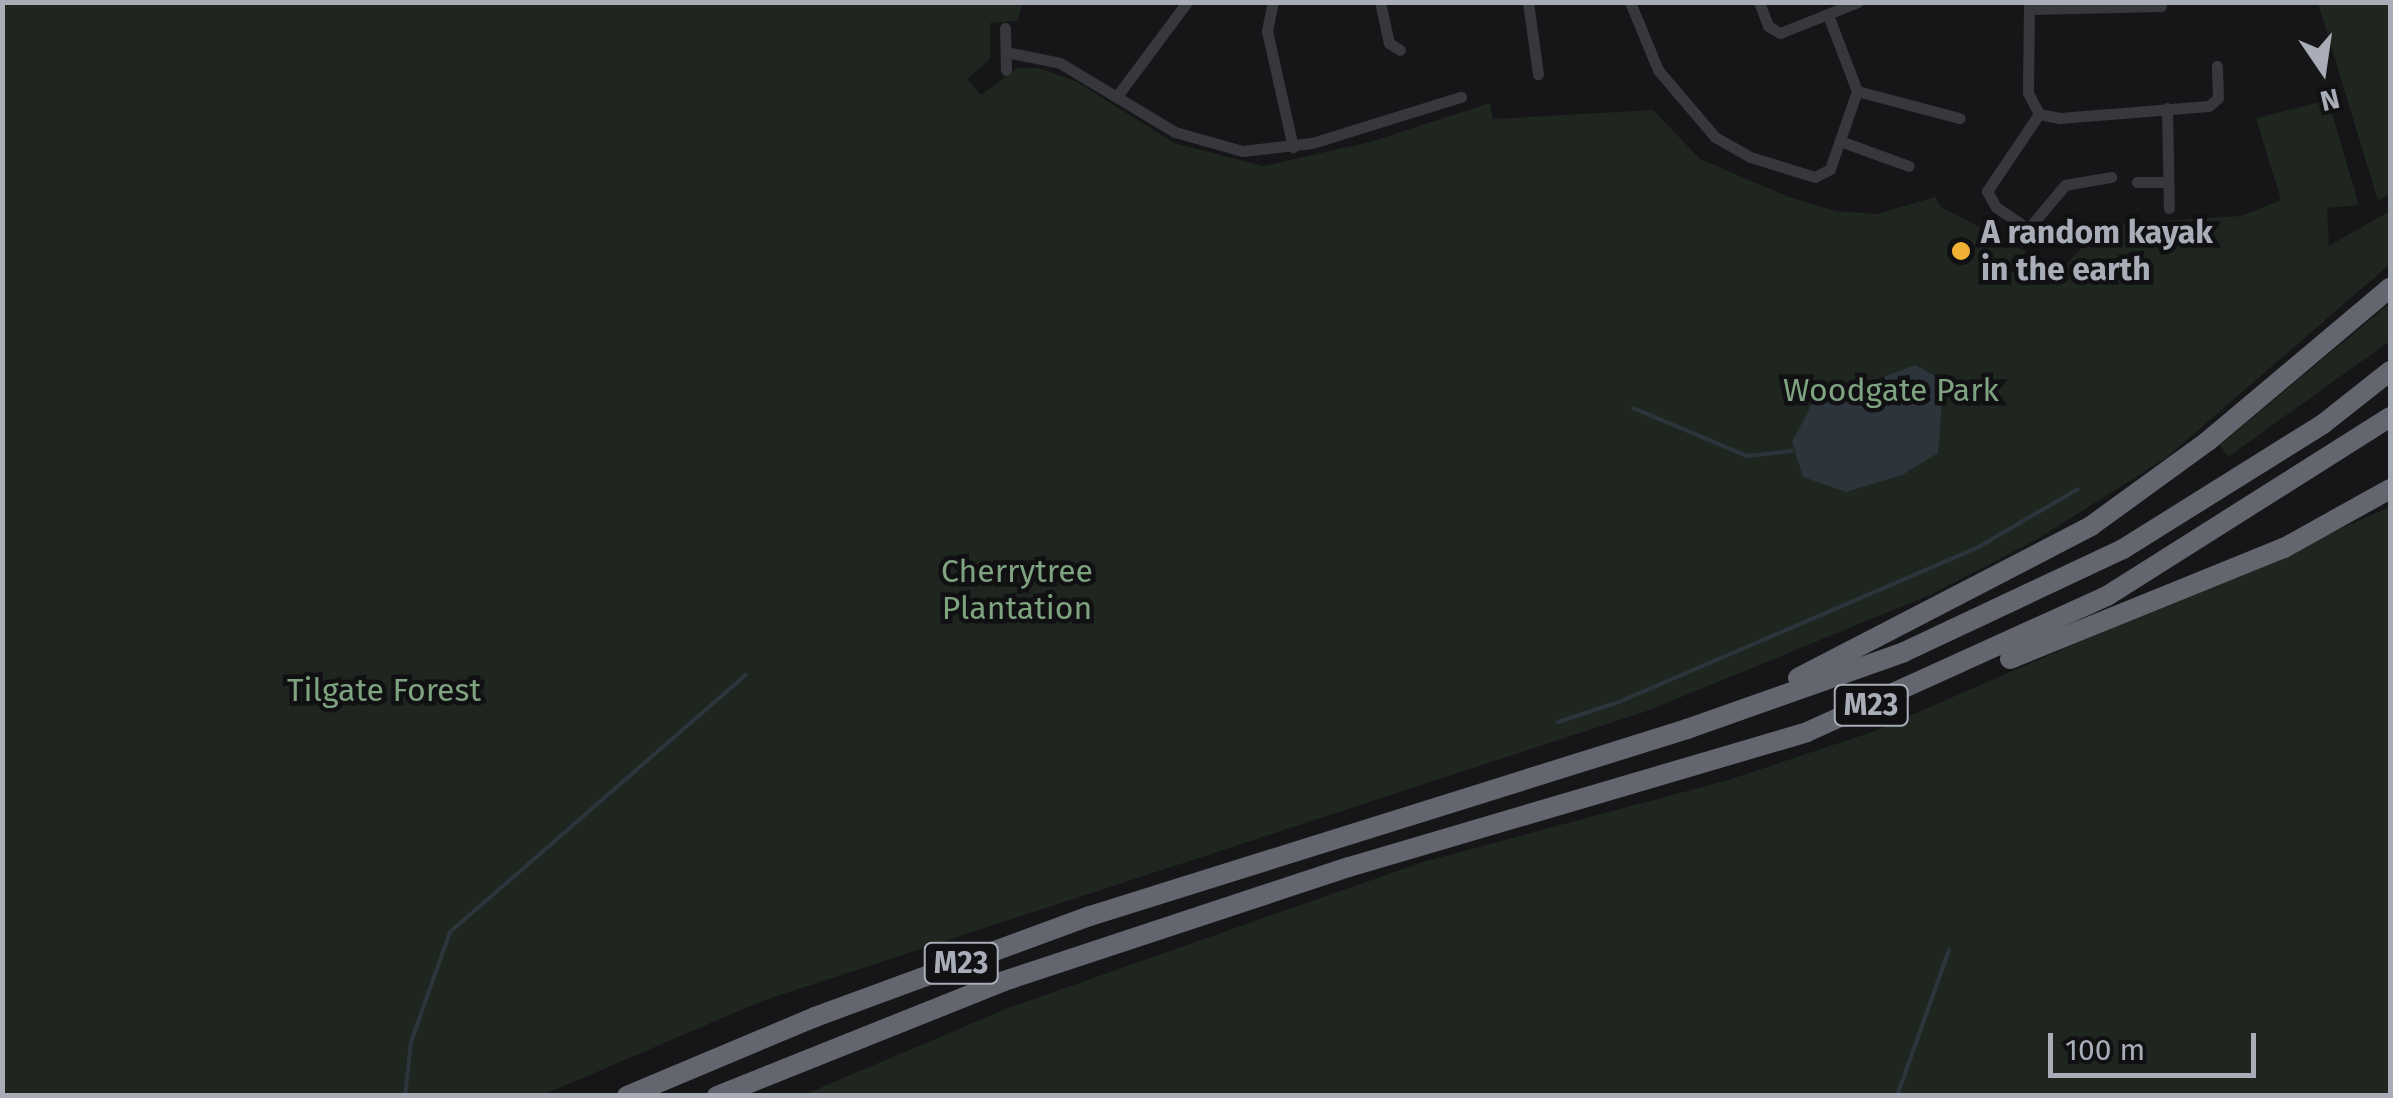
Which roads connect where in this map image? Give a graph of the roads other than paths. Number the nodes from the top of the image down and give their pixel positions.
1 (1187, 2) edge
2 (1273, 2) edge
3 (1380, 2) edge
4 (1528, 2) edge
5 (1630, 2) edge
6 (1759, 2) edge
7 (1858, 2) edge
8 (2029, 6) edge
9 (2160, 6) dead end
10 (1828, 15) junction
11 (1005, 28) dead end
12 (1400, 50) dead end
13 (1006, 52) junction
14 (2217, 66) dead end
15 (1006, 70) dead end
16 (1538, 74) dead end
17 (1857, 91) junction
18 (1117, 96) junction
19 (1461, 97) dead end
20 (2168, 108) junction
21 (2038, 114) junction
22 (1958, 118) dead end
23 (1840, 141) junction
24 (1293, 147) junction
25 (1909, 166) dead end
26 (2111, 177) dead end
27 (2137, 182) dead end
28 (2168, 182) junction
29 (2169, 208) dead end
30 (2028, 228) junction
31 (2044, 240) dead end
32 (2390, 288) edge
33 (2390, 371) edge
34 (2390, 417) edge
35 (2390, 488) edge
36 (1688, 728) junction
37 (1807, 732) junction
38 (627, 1096) edge
39 (717, 1096) edge

1 - 18 street
2 - 24 street
3 - 12 street
4 - 16 street
5 - 23 street
6 - 10 street
7 - 10 street
8 - 9 street
8 - 21 street
10 - 17 street
11 - 13 street
13 - 15 street
13 - 18 street
14 - 20 street
17 - 22 street
17 - 23 street
18 - 24 street
19 - 24 street
20 - 21 street
20 - 28 street
21 - 30 street
23 - 25 street
26 - 30 street
27 - 28 street
28 - 29 street
30 - 31 street
32 - 36 highway, M23
33 - 36 highway, M23
34 - 37 highway, M23
35 - 37 highway, M23
36 - 38 highway, M23
37 - 39 highway, M23

